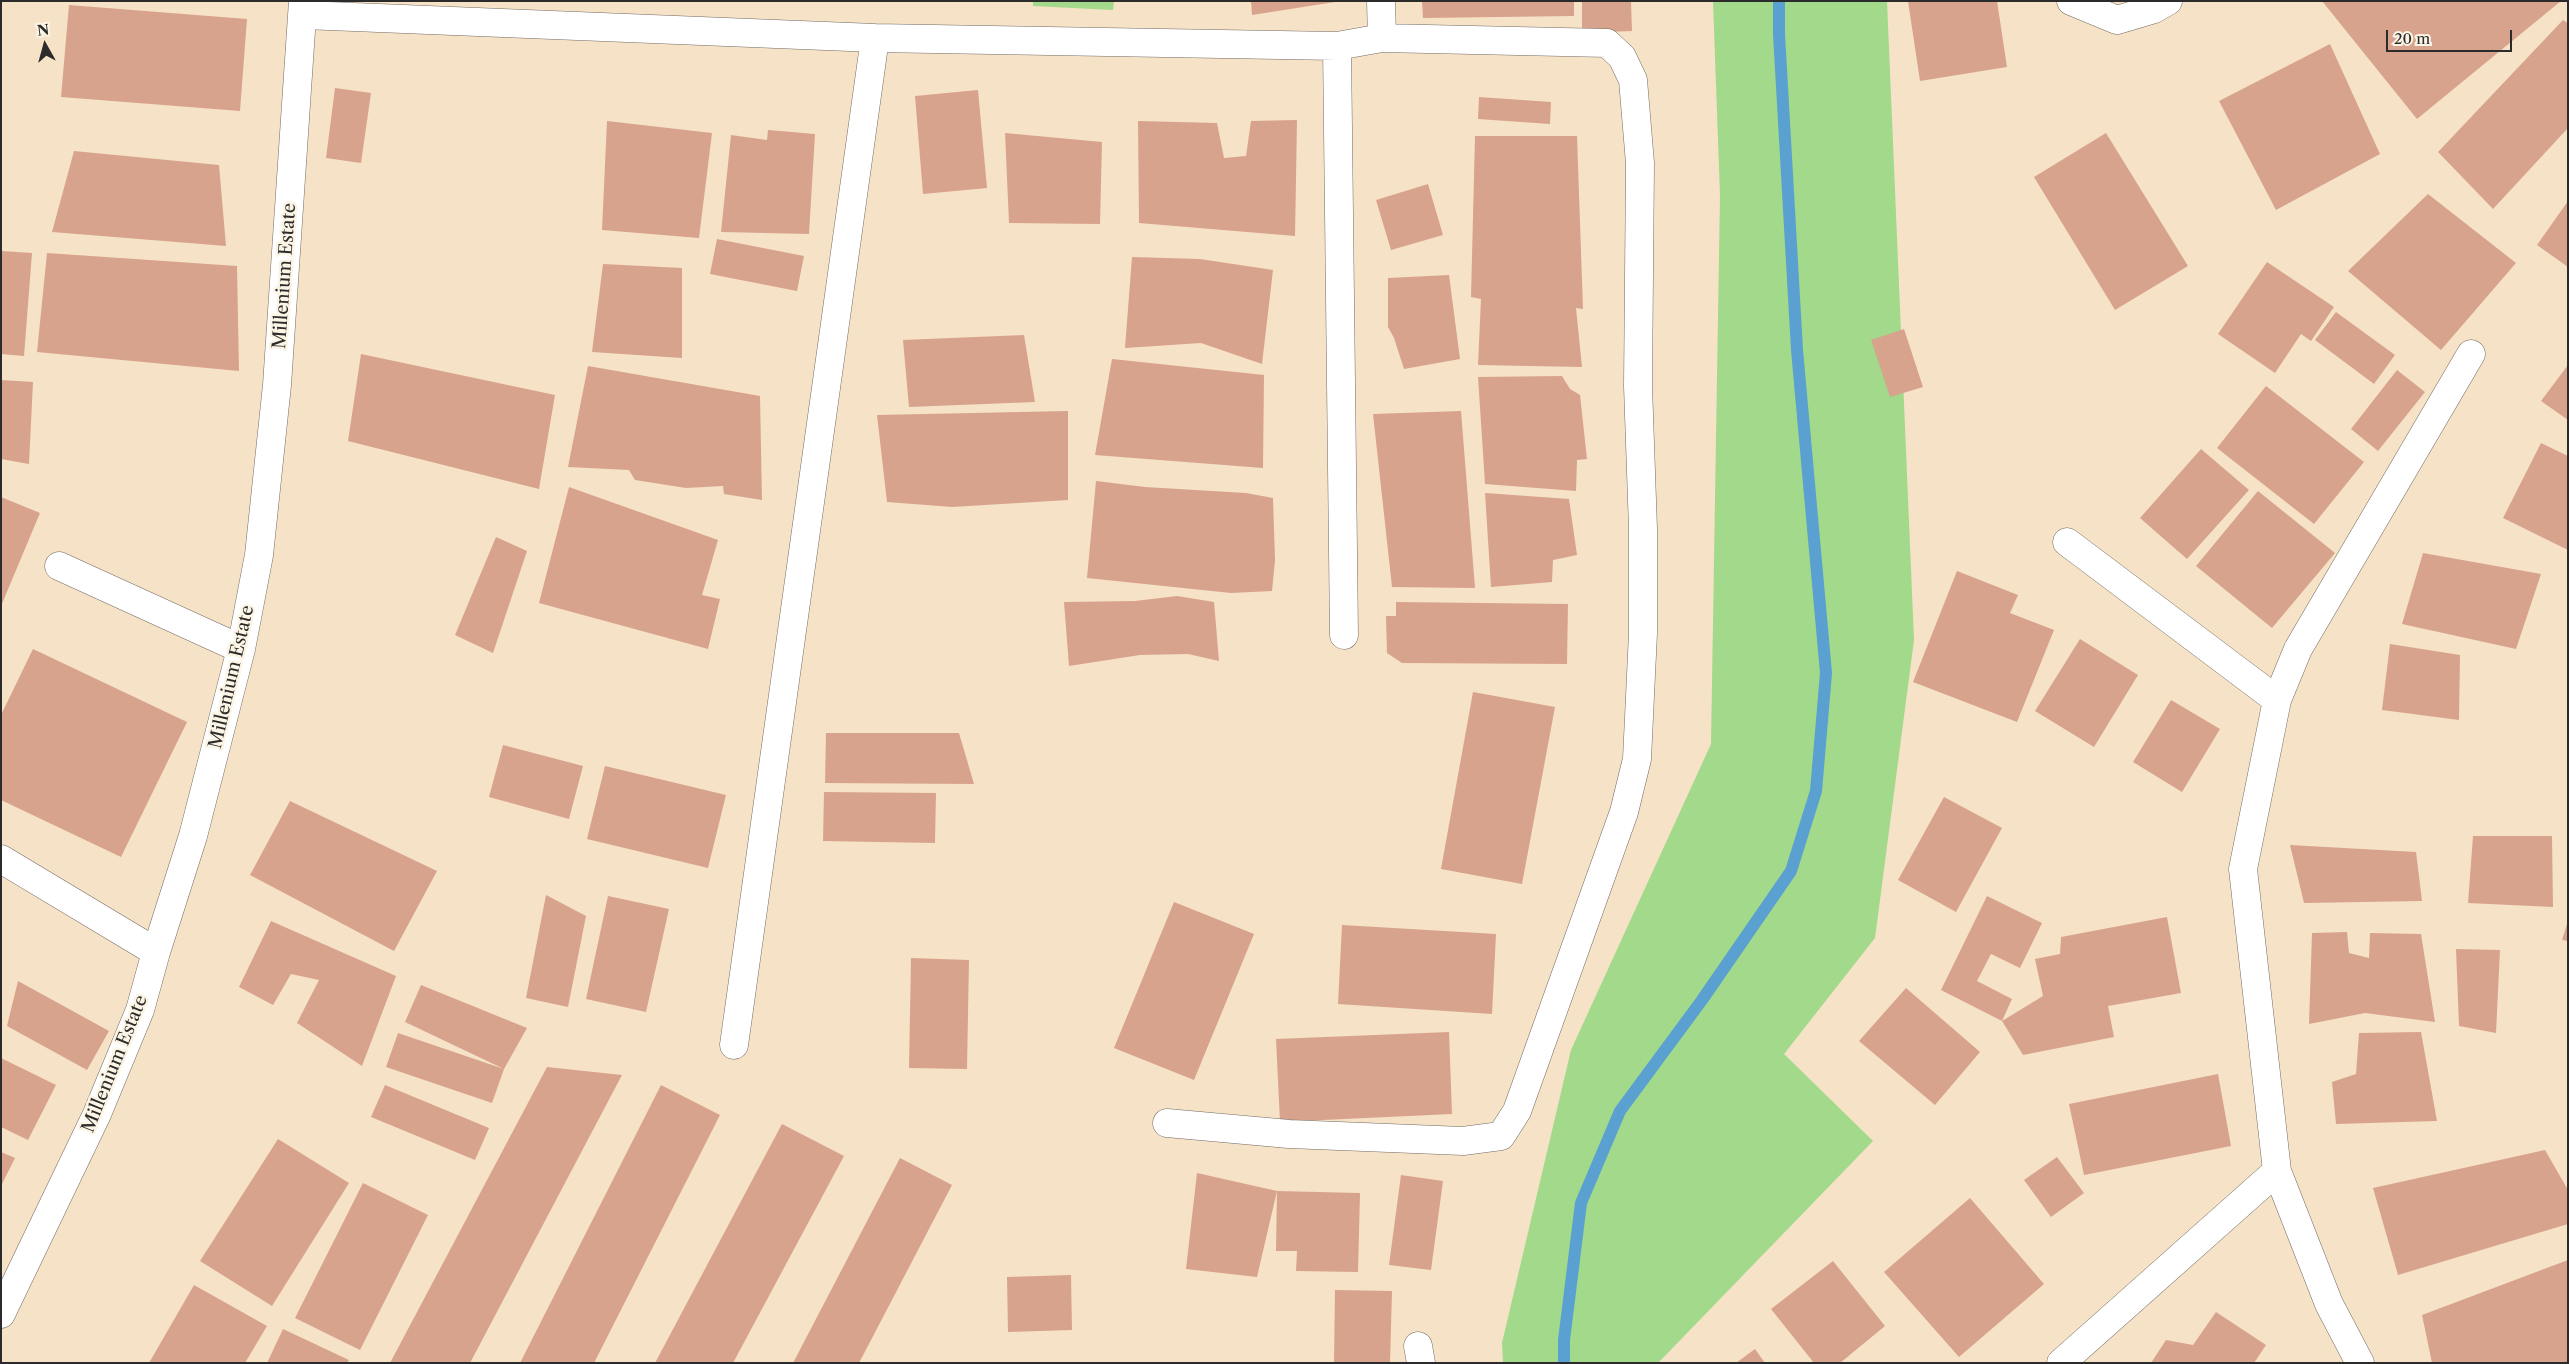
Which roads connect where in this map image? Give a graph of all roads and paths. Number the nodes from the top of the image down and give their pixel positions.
1 (1381, 1) edge
2 (2071, 1) edge
3 (2168, 1) edge
4 (303, 8) edge
5 (875, 38) junction
6 (1382, 38) junction
7 (1337, 46) junction
8 (2471, 354) dead end
9 (2067, 542) dead end
10 (59, 566) dead end
11 (1344, 636) dead end
12 (241, 649) junction
13 (2277, 700) junction
14 (1, 859) edge
15 (156, 952) junction
16 (734, 1045) dead end
17 (1167, 1123) dead end
18 (2277, 1171) junction
19 (1, 1314) edge
20 (2061, 1363) edge
21 (2360, 1363) edge

1 - 6 street
2 - 3 street
4 - 5 street
4 - 12 street, Millenium Estate
5 - 7 street
5 - 16 street
6 - 7 street
6 - 17 street
7 - 11 street
8 - 13 street
9 - 13 street
10 - 12 street
12 - 15 street, Millenium Estate
13 - 18 street
14 - 15 street
15 - 19 street, Millenium Estate
18 - 20 street
18 - 21 street

